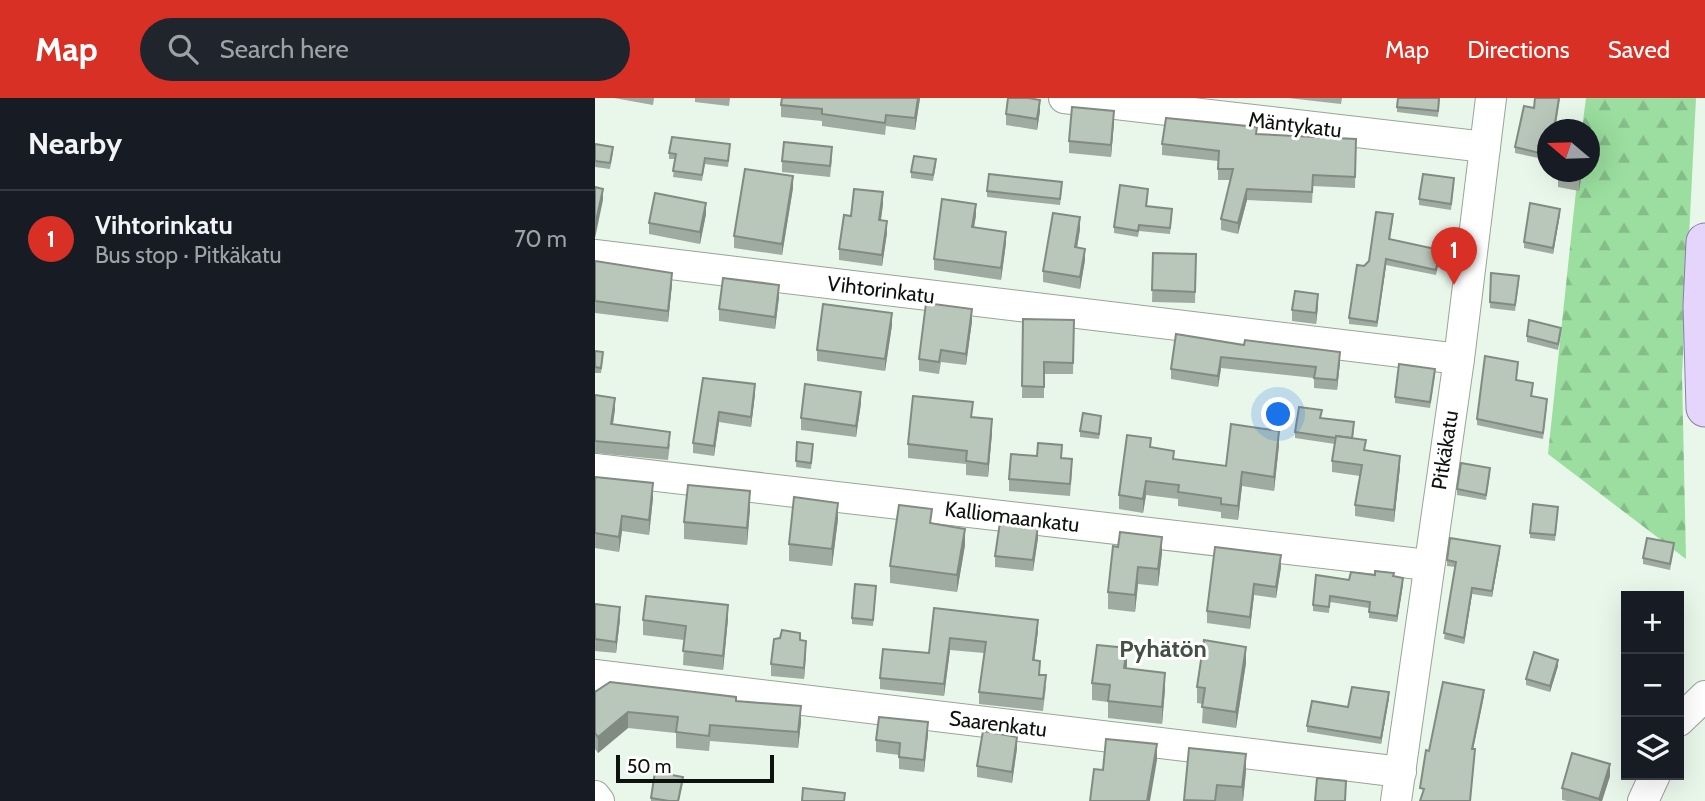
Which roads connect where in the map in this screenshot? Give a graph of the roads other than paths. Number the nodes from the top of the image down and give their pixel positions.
1 (1064, 98) edge
2 (1491, 98) edge
3 (1485, 147) junction
4 (1705, 242) edge
5 (595, 255) edge
6 (1459, 359) junction
7 (1705, 408) edge
8 (595, 469) edge
9 (1428, 565) junction
10 (595, 675) edge
11 (1705, 696) edge
12 (1683, 717) edge
13 (1401, 772) junction
14 (1653, 780) edge
15 (595, 796) edge
16 (599, 801) edge
17 (1396, 801) edge
18 (1643, 801) edge

1 - 3 street, Mäntykatu
2 - 3 street, Pitkäkatu
3 - 6 street, Pitkäkatu
4 - 7 main road
5 - 6 street, Vihtorinkatu
6 - 9 street, Pitkäkatu
8 - 9 street, Kalliomaankatu
9 - 13 street, Pitkäkatu
10 - 13 street, Saarenkatu
11 - 12 street
13 - 17 street, Pitkäkatu
14 - 18 street
15 - 16 street

